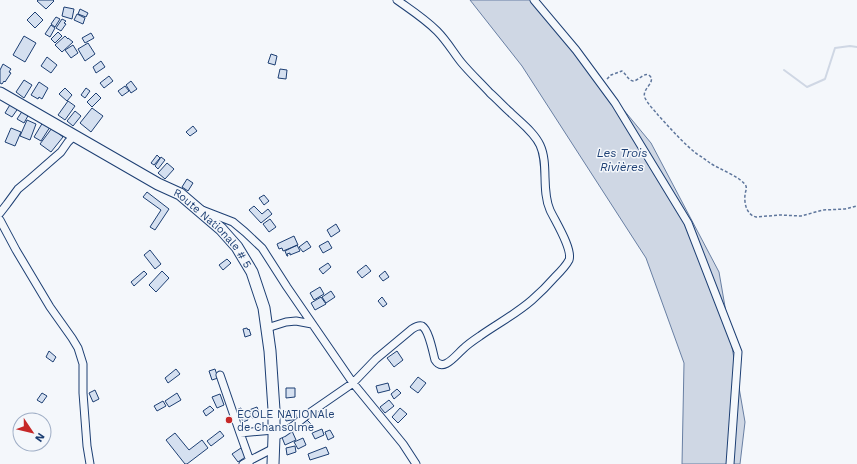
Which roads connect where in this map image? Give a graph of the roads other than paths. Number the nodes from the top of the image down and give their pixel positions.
1 (396, 0) edge
2 (534, 0) edge
3 (0, 93) edge
4 (74, 136) junction
5 (196, 208) junction
6 (0, 214) edge
7 (0, 220) edge
8 (312, 324) junction
9 (267, 328) junction
10 (220, 375) dead end
11 (353, 383) junction
12 (240, 433) junction
13 (274, 438) junction
14 (247, 462) edge
15 (90, 464) edge
16 (272, 464) edge
17 (416, 464) edge
18 (730, 464) edge

1 - 11 street
2 - 18 street
3 - 4 main road, Route Nationale # 5
4 - 5 main road, Route Nationale # 5
4 - 6 street
5 - 8 street
5 - 9 main road, Route Nationale # 5
7 - 15 street
8 - 9 street
8 - 11 street
9 - 13 main road, Route Nationale # 5
10 - 12 street
11 - 13 street
11 - 17 street
12 - 13 street
12 - 14 street
13 - 14 street
13 - 16 main road, Route Nationale # 5

